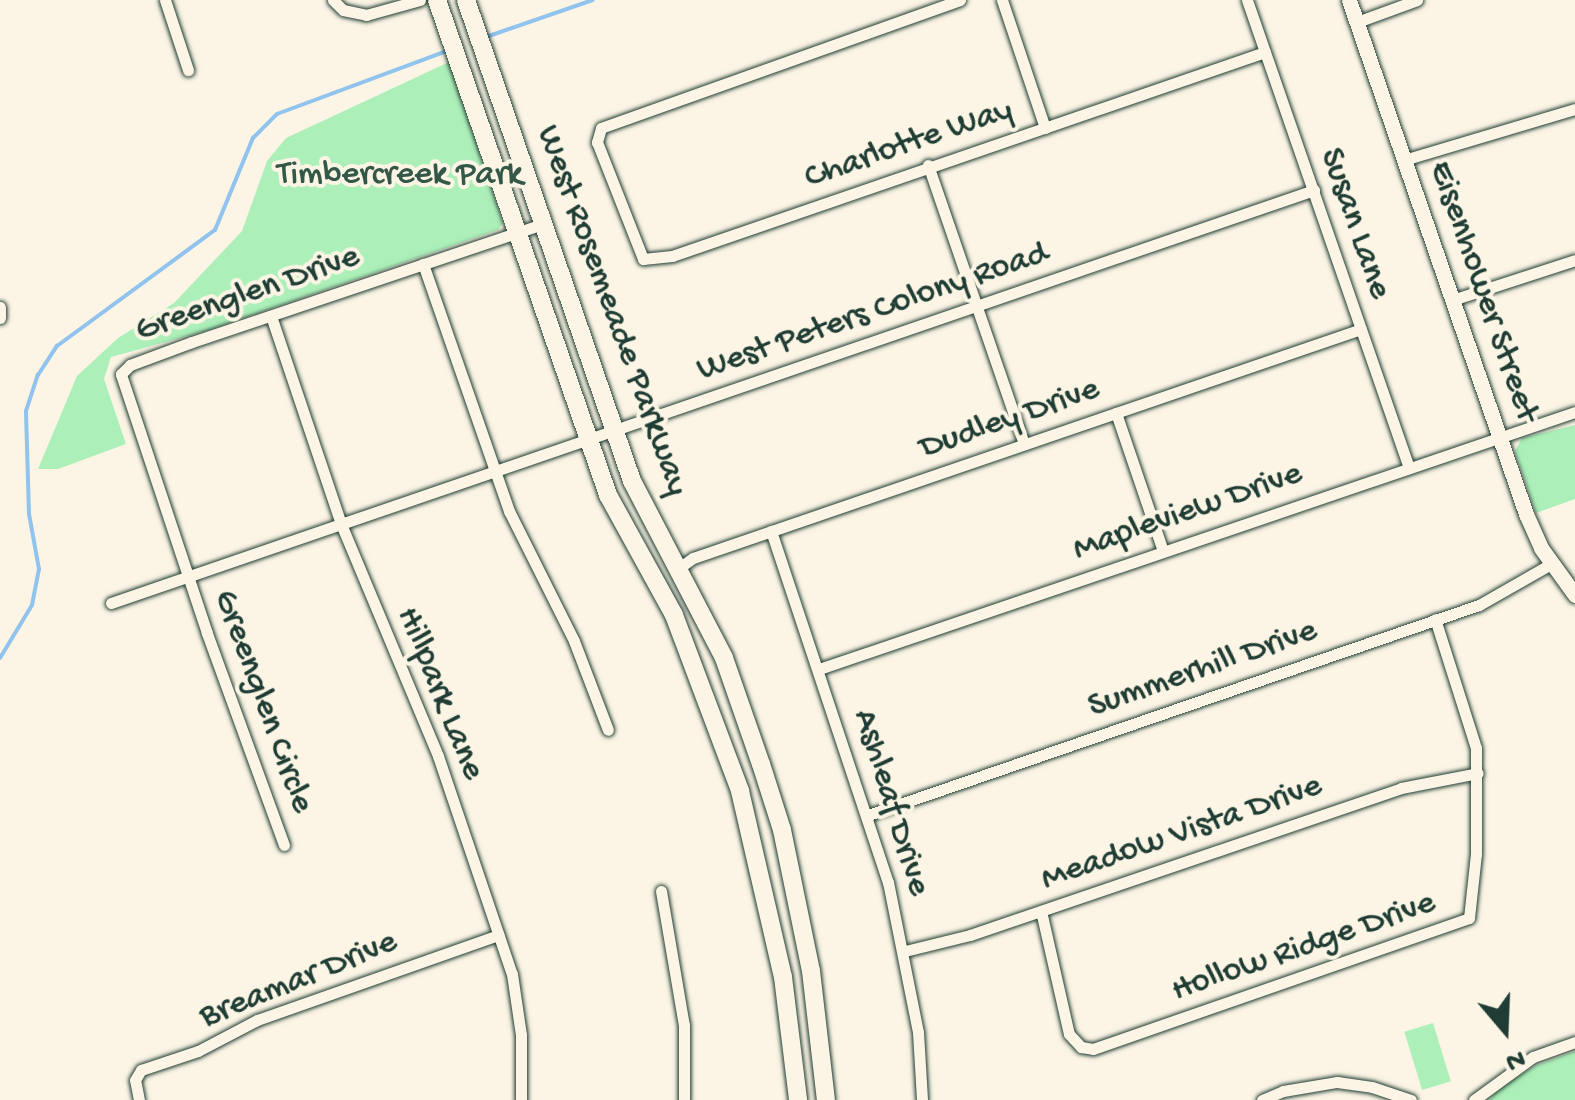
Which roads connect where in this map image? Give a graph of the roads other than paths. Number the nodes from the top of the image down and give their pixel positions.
1 (165, 0) edge
2 (333, 0) edge
3 (420, 0) edge
4 (466, 0) edge
5 (960, 0) edge
6 (1002, 0) edge
7 (1247, 0) edge
8 (1349, 0) edge
9 (1417, 0) edge
10 (438, 4) edge
11 (1356, 22) junction
12 (1265, 52) junction
13 (188, 70) dead end
14 (1575, 108) edge
15 (1044, 128) junction
16 (1404, 160) junction
17 (928, 166) junction
18 (1314, 190) junction
19 (543, 224) junction
20 (516, 233) junction
21 (1575, 260) edge
22 (423, 264) junction
23 (1452, 300) junction
24 (976, 306) junction
25 (0, 307) edge
26 (271, 316) junction
27 (0, 317) edge
28 (1361, 329) junction
29 (1575, 412) edge
30 (1116, 414) junction
31 (614, 432) junction
32 (1499, 435) junction
33 (588, 440) junction
34 (1024, 444) junction
35 (1408, 466) junction
36 (495, 471) junction
37 (341, 524) junction
38 (771, 531) junction
39 (1163, 551) junction
40 (1550, 564) junction
41 (679, 568) junction
42 (188, 578) junction
43 (1575, 595) edge
44 (111, 604) dead end
45 (1435, 619) junction
46 (819, 669) junction
47 (608, 730) dead end
48 (1478, 773) junction
49 (868, 814) junction
50 (284, 845) dead end
51 (661, 891) dead end
52 (1041, 912) junction
53 (499, 935) junction
54 (905, 951) junction
55 (1575, 1042) edge
56 (137, 1096) edge
57 (521, 1100) edge
58 (684, 1100) edge
59 (798, 1100) edge
60 (826, 1100) edge
61 (922, 1100) edge
62 (1262, 1100) edge
63 (1411, 1100) edge
64 (1474, 1100) edge

1 - 13 street
2 - 3 street
4 - 19 main road, West Rosemeade Parkway
5 - 17 street, Charlotte Way
6 - 15 street
7 - 12 street, Susan Lane
8 - 11 street, Eisenhower Street
9 - 11 street
10 - 20 main road, West Rosemeade Parkway
11 - 16 street, Eisenhower Street
12 - 15 street, Charlotte Way
12 - 18 street, Susan Lane
14 - 16 street
15 - 17 street, Charlotte Way
16 - 23 street, Eisenhower Street
17 - 24 street
18 - 24 street, West Peters Colony Road
18 - 28 street, Susan Lane
19 - 20 street, Greenglen Drive
19 - 31 main road, West Rosemeade Parkway
20 - 22 street, Greenglen Drive
20 - 33 main road, West Rosemeade Parkway
21 - 23 street
22 - 26 street, Greenglen Drive
22 - 36 street
23 - 32 street, Eisenhower Street
24 - 31 street, West Peters Colony Road
24 - 34 street
25 - 27 street
26 - 37 street, Hillpark Lane
26 - 42 street, Greenglen Drive
28 - 30 street, Dudley Drive
28 - 35 street, Susan Lane
29 - 32 street, Mapleview Drive
30 - 34 street, Dudley Drive
30 - 39 street
31 - 33 street, West Peters Colony Road
31 - 41 main road, West Rosemeade Parkway
32 - 35 street, Mapleview Drive
32 - 40 street, Eisenhower Street
33 - 36 street, West Peters Colony Road
33 - 59 main road, West Rosemeade Parkway
34 - 38 street, Dudley Drive
35 - 39 street, Mapleview Drive
36 - 37 street, West Peters Colony Road
36 - 47 street
37 - 42 street, West Peters Colony Road
37 - 53 street, Hillpark Lane
38 - 41 street, Dudley Drive
38 - 46 street, Ashleaf Drive
39 - 46 street, Mapleview Drive
40 - 43 street, Eisenhower Street
40 - 45 street, Summerhill Drive
41 - 60 main road, West Rosemeade Parkway
42 - 44 street, West Peters Colony Road
42 - 50 street, Greenglen Circle
45 - 48 street, Hollow Ridge Drive
45 - 49 street, Summerhill Drive
46 - 49 street, Ashleaf Drive
48 - 52 street, Meadow Vista Drive
48 - 52 street, Hollow Ridge Drive
49 - 54 street, Ashleaf Drive
51 - 58 street
52 - 54 street, Meadow Vista Drive
53 - 56 street, Breamar Drive
53 - 57 street, Hillpark Lane
54 - 61 street, Ashleaf Drive
55 - 64 street
62 - 63 street

